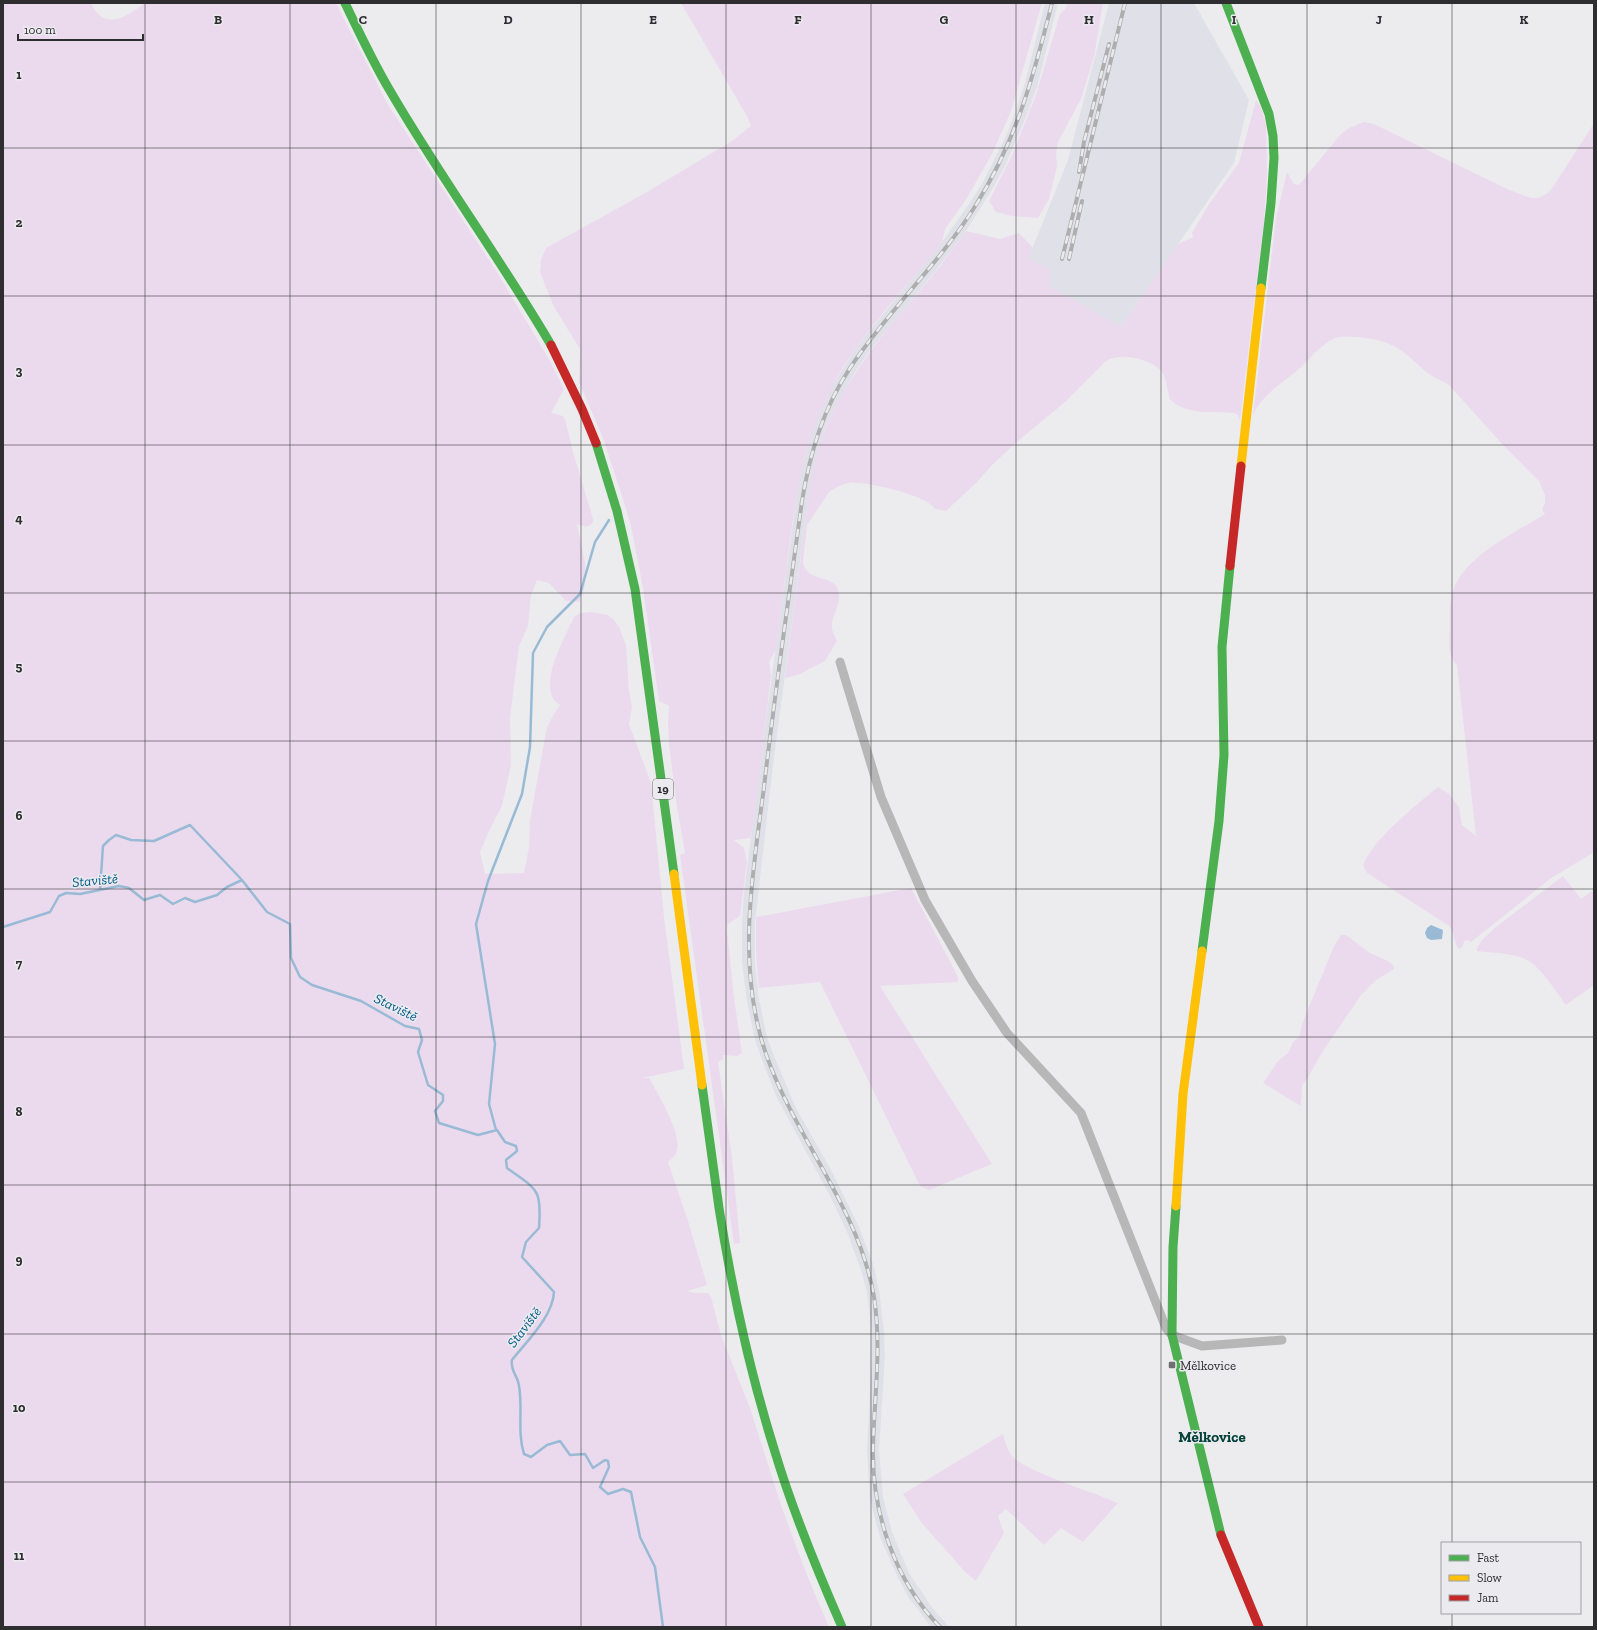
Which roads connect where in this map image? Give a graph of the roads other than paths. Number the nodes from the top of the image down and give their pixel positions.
1 (345, 3) edge
2 (1226, 3) edge
3 (840, 662) dead end
4 (1172, 1335) junction
5 (1282, 1340) dead end
6 (842, 1627) edge
7 (1259, 1627) edge

1 - 6 main road, 19
2 - 4 main road
3 - 4 street
4 - 5 street
4 - 7 main road

